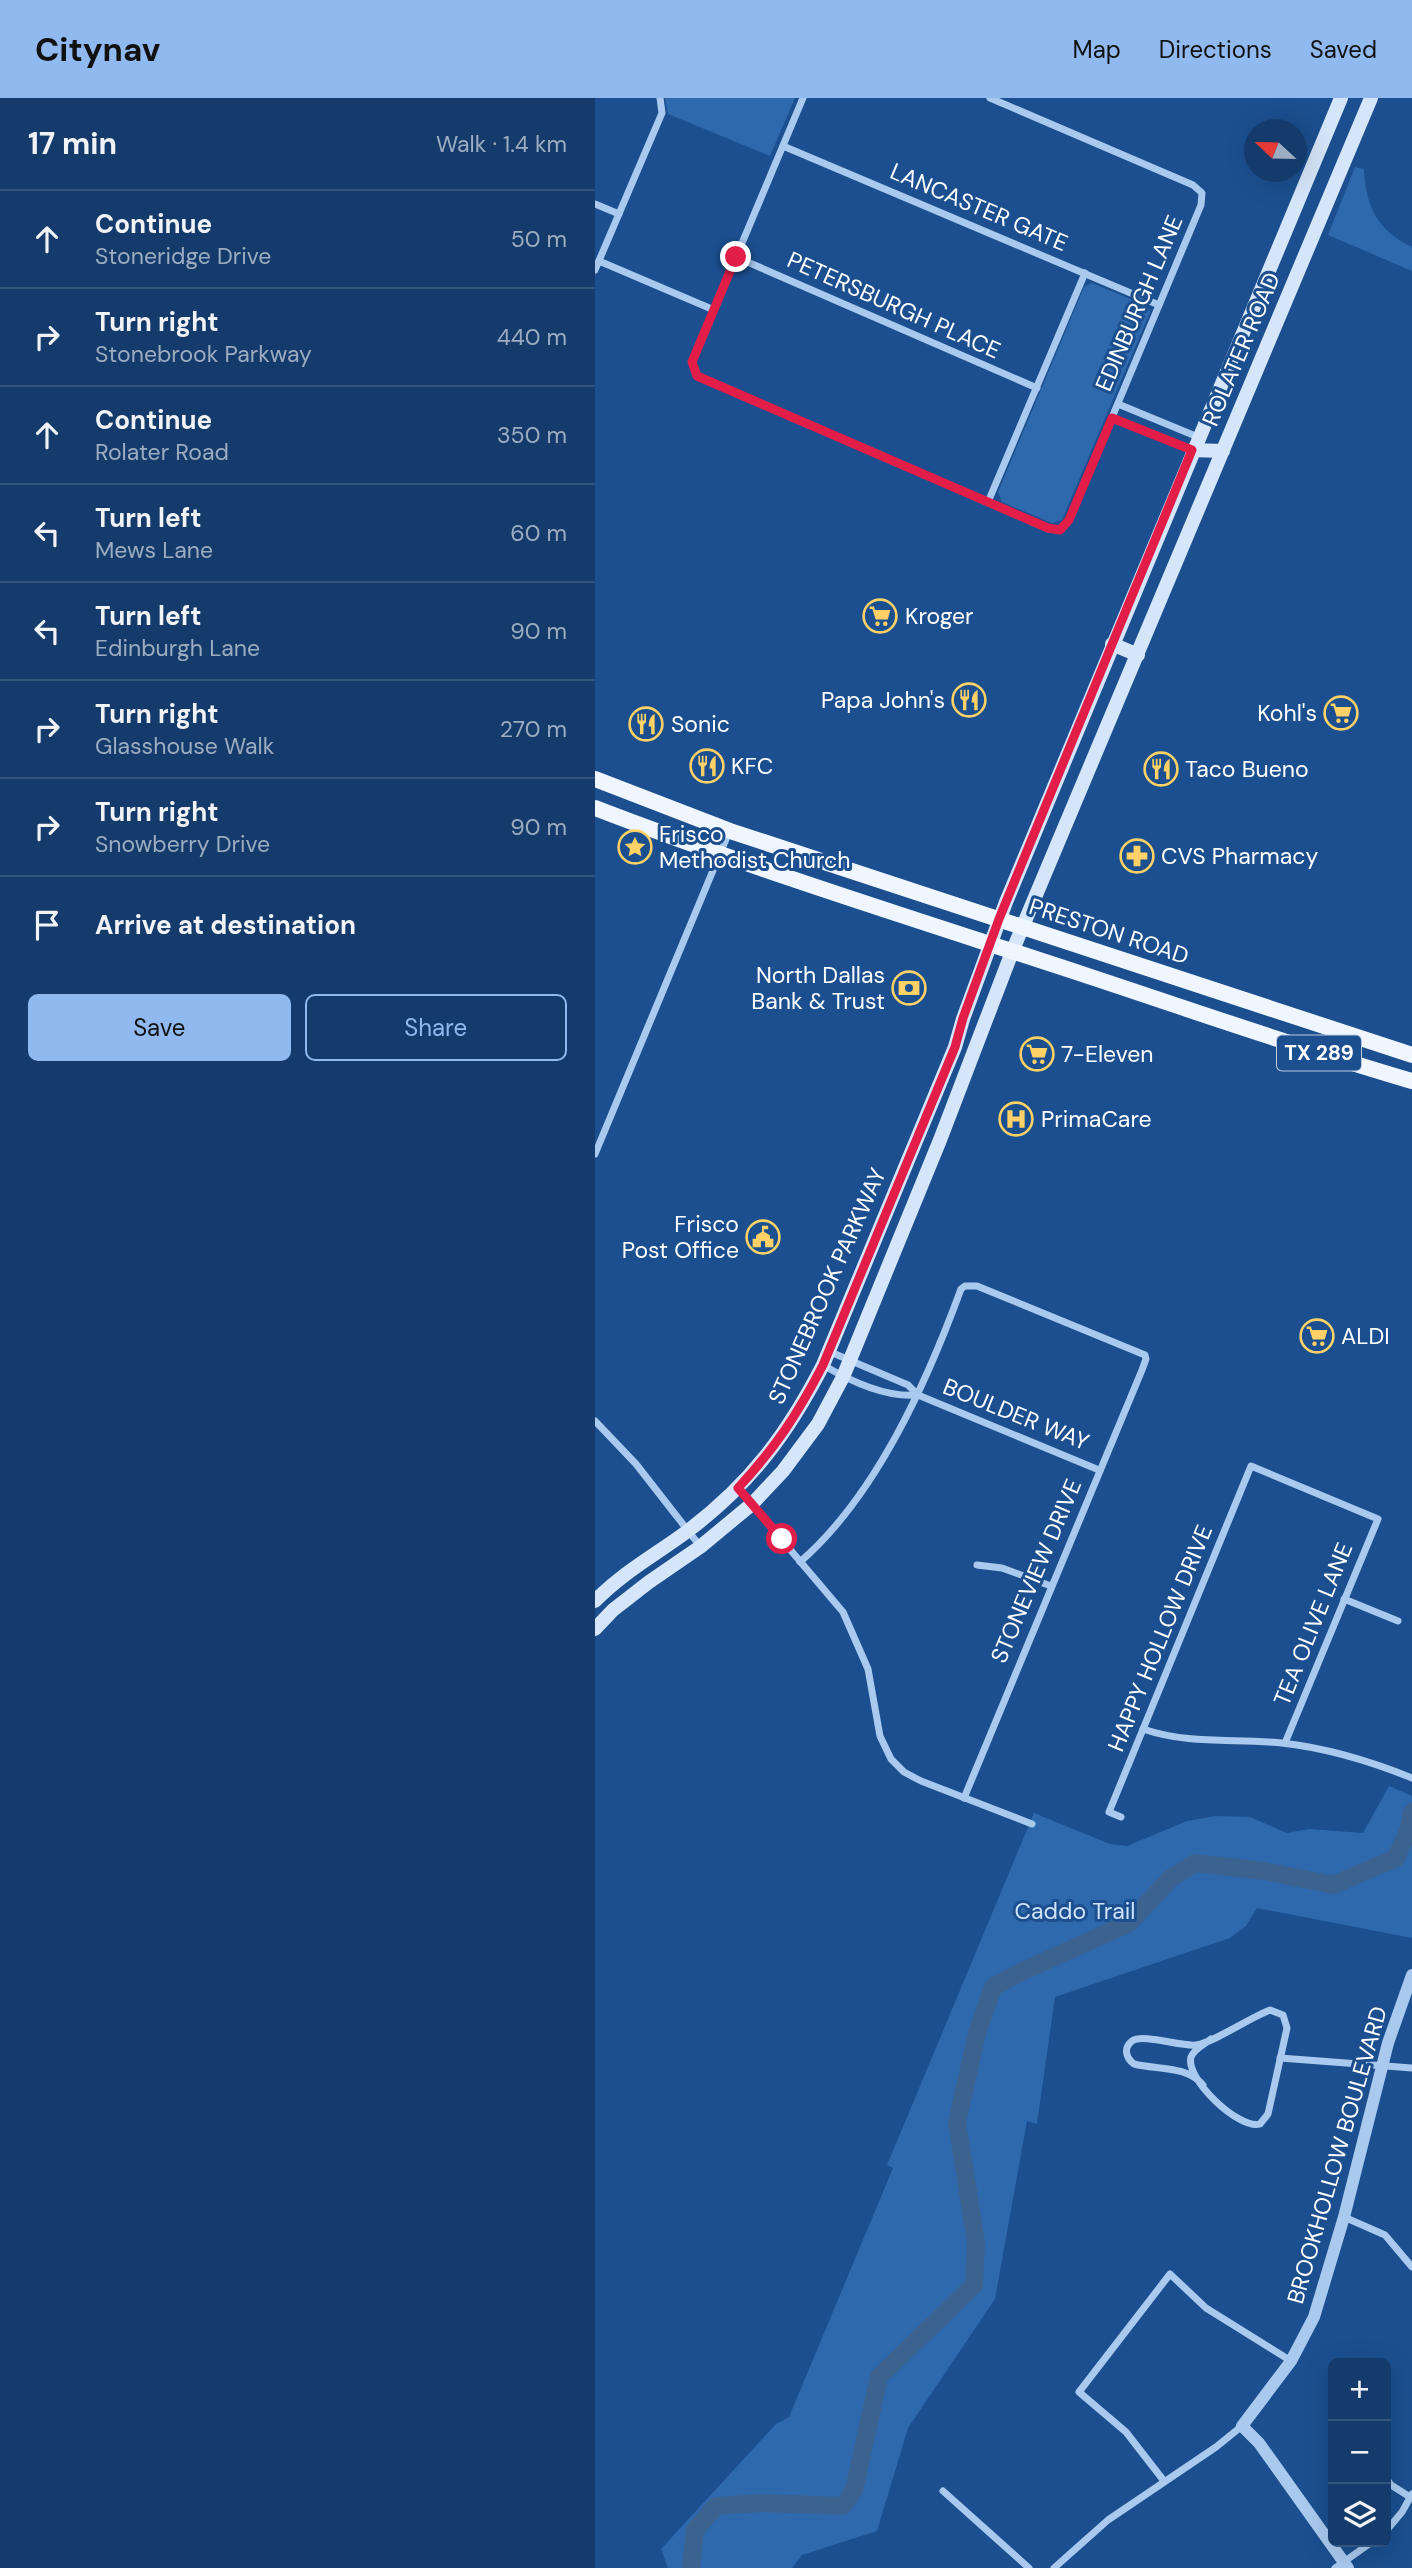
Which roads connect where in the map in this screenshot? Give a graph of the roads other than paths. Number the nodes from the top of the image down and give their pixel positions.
1 (803, 98) edge
2 (990, 98) edge
3 (1341, 98) edge
4 (1371, 98) edge
5 (661, 100) edge
6 (783, 146) junction
7 (595, 204) edge
8 (619, 214) junction
9 (736, 257) junction
10 (599, 261) junction
11 (595, 270) edge
12 (1085, 273) junction
13 (1159, 305) junction
14 (714, 310) junction
15 (1037, 388) junction
16 (1118, 404) junction
17 (1112, 418) junction
18 (1195, 444) junction
19 (1223, 451) junction
20 (988, 502) junction
21 (1112, 644) junction
22 (1138, 654) junction
23 (1063, 763) junction
24 (1088, 772) junction
25 (595, 779) edge
26 (595, 808) edge
27 (730, 831) junction
28 (720, 854) junction
29 (999, 919) junction
30 (1022, 926) junction
31 (989, 944) junction
32 (1012, 952) junction
33 (1237, 998) junction
34 (1228, 1022) junction
35 (1412, 1055) edge
36 (1412, 1080) edge
37 (921, 1130) junction
38 (940, 1140) junction
39 (595, 1154) edge
40 (882, 1223) junction
41 (902, 1230) junction
42 (825, 1358) junction
43 (851, 1362) junction
44 (843, 1377) junction
45 (918, 1395) junction
46 (595, 1421) edge
47 (1251, 1466) joint
48 (1099, 1469) junction
49 (738, 1488) junction
50 (752, 1504) junction
51 (688, 1530) junction
52 (701, 1547) junction
53 (800, 1562) junction
54 (977, 1565) dead end
55 (1051, 1586) junction
56 (1344, 1599) junction
57 (595, 1601) edge
58 (1398, 1621) dead end
59 (595, 1629) edge
60 (1143, 1729) junction
61 (1285, 1744) junction
62 (1412, 1778) edge
63 (964, 1798) junction
64 (1121, 1817) dead end
65 (1032, 1824) dead end
66 (1412, 1975) edge
67 (1211, 2039) junction
68 (1280, 2058) junction
69 (1383, 2065) junction
70 (1412, 2068) edge
71 (1203, 2085) junction
72 (1344, 2217) junction
73 (1412, 2267) edge
74 (1291, 2361) junction
75 (1242, 2426) junction
76 (1164, 2481) junction
77 (1390, 2484) edge
78 (943, 2491) dead end
79 (1411, 2495) edge
80 (1391, 2524) edge
81 (1366, 2547) edge
82 (1342, 2566) edge
83 (1030, 2568) edge
84 (1054, 2568) edge

1 - 6 street
2 - 13 street, EDINBURGH LANE
3 - 18 main road, ROLATER ROAD
4 - 19 main road, ROLATER ROAD
5 - 8 street
6 - 9 street
6 - 12 street, LANCASTER GATE
7 - 8 street
8 - 10 street
9 - 14 street
9 - 15 street, PETERSBURGH PLACE
10 - 11 street
10 - 14 street
12 - 13 street, LANCASTER GATE
12 - 15 street
13 - 16 street, EDINBURGH LANE
14 - 20 street
15 - 20 street
16 - 17 street, EDINBURGH LANE
16 - 18 street
17 - 18 street
17 - 20 street, EDINBURGH LANE
18 - 19 main road
18 - 21 main road, ROLATER ROAD
19 - 22 main road, ROLATER ROAD
21 - 22 main road
21 - 23 main road, ROLATER ROAD
22 - 24 main road, ROLATER ROAD
23 - 24 main road
23 - 29 main road, ROLATER ROAD
24 - 30 main road, ROLATER ROAD
25 - 27 main road, PRESTON ROAD / TX 289
26 - 28 main road, TX 289
27 - 28 street
27 - 29 main road, PRESTON ROAD / TX 289
28 - 31 main road, TX 289
28 - 39 street
29 - 30 main road, PRESTON ROAD / TX 289
29 - 31 main road, STONEBROOK PARKWAY
30 - 32 main road, STONEBROOK PARKWAY
30 - 33 main road, PRESTON ROAD / TX 289
31 - 32 main road, TX 289
31 - 37 main road, STONEBROOK PARKWAY
32 - 34 main road, TX 289
32 - 38 main road, STONEBROOK PARKWAY
33 - 34 main road
33 - 35 main road, PRESTON ROAD / TX 289
34 - 36 main road, TX 289
37 - 38 main road
37 - 40 main road, STONEBROOK PARKWAY
38 - 41 main road, STONEBROOK PARKWAY
40 - 41 main road
40 - 42 main road, STONEBROOK PARKWAY
41 - 43 main road, STONEBROOK PARKWAY
42 - 43 street, BOULDER WAY
42 - 44 street, BOULDER WAY
42 - 49 main road, STONEBROOK PARKWAY
43 - 44 main road, STONEBROOK PARKWAY
43 - 45 street, BOULDER WAY
44 - 45 street, BOULDER WAY
44 - 50 main road, STONEBROOK PARKWAY
45 - 48 street, BOULDER WAY
45 - 48 street, STONEVIEW DRIVE
45 - 53 street
46 - 51 street
47 - 56 street, TEA OLIVE LANE
47 - 60 street, HAPPY HOLLOW DRIVE
48 - 55 street, STONEVIEW DRIVE
49 - 50 street
49 - 51 main road, STONEBROOK PARKWAY
50 - 52 main road, STONEBROOK PARKWAY
50 - 53 street
51 - 52 street
51 - 57 main road, STONEBROOK PARKWAY
52 - 59 main road, STONEBROOK PARKWAY
53 - 63 street
54 - 55 street
55 - 63 street, STONEVIEW DRIVE
56 - 58 street
56 - 61 street, TEA OLIVE LANE
60 - 61 street
60 - 64 street, HAPPY HOLLOW DRIVE
61 - 62 street
63 - 65 street
66 - 69 street, BROOKHOLLOW BOULEVARD
67 - 68 street
67 - 71 street
67 - 71 street
68 - 69 street
68 - 71 street
69 - 70 street
69 - 72 street, BROOKHOLLOW BOULEVARD
72 - 73 street
72 - 74 street, BROOKHOLLOW BOULEVARD
74 - 75 street, BROOKHOLLOW BOULEVARD
74 - 76 street
75 - 76 street, BROOKHOLLOW BOULEVARD
75 - 82 street
76 - 84 street, BROOKHOLLOW BOULEVARD
77 - 79 street
78 - 83 street
79 - 80 street
81 - 82 street

